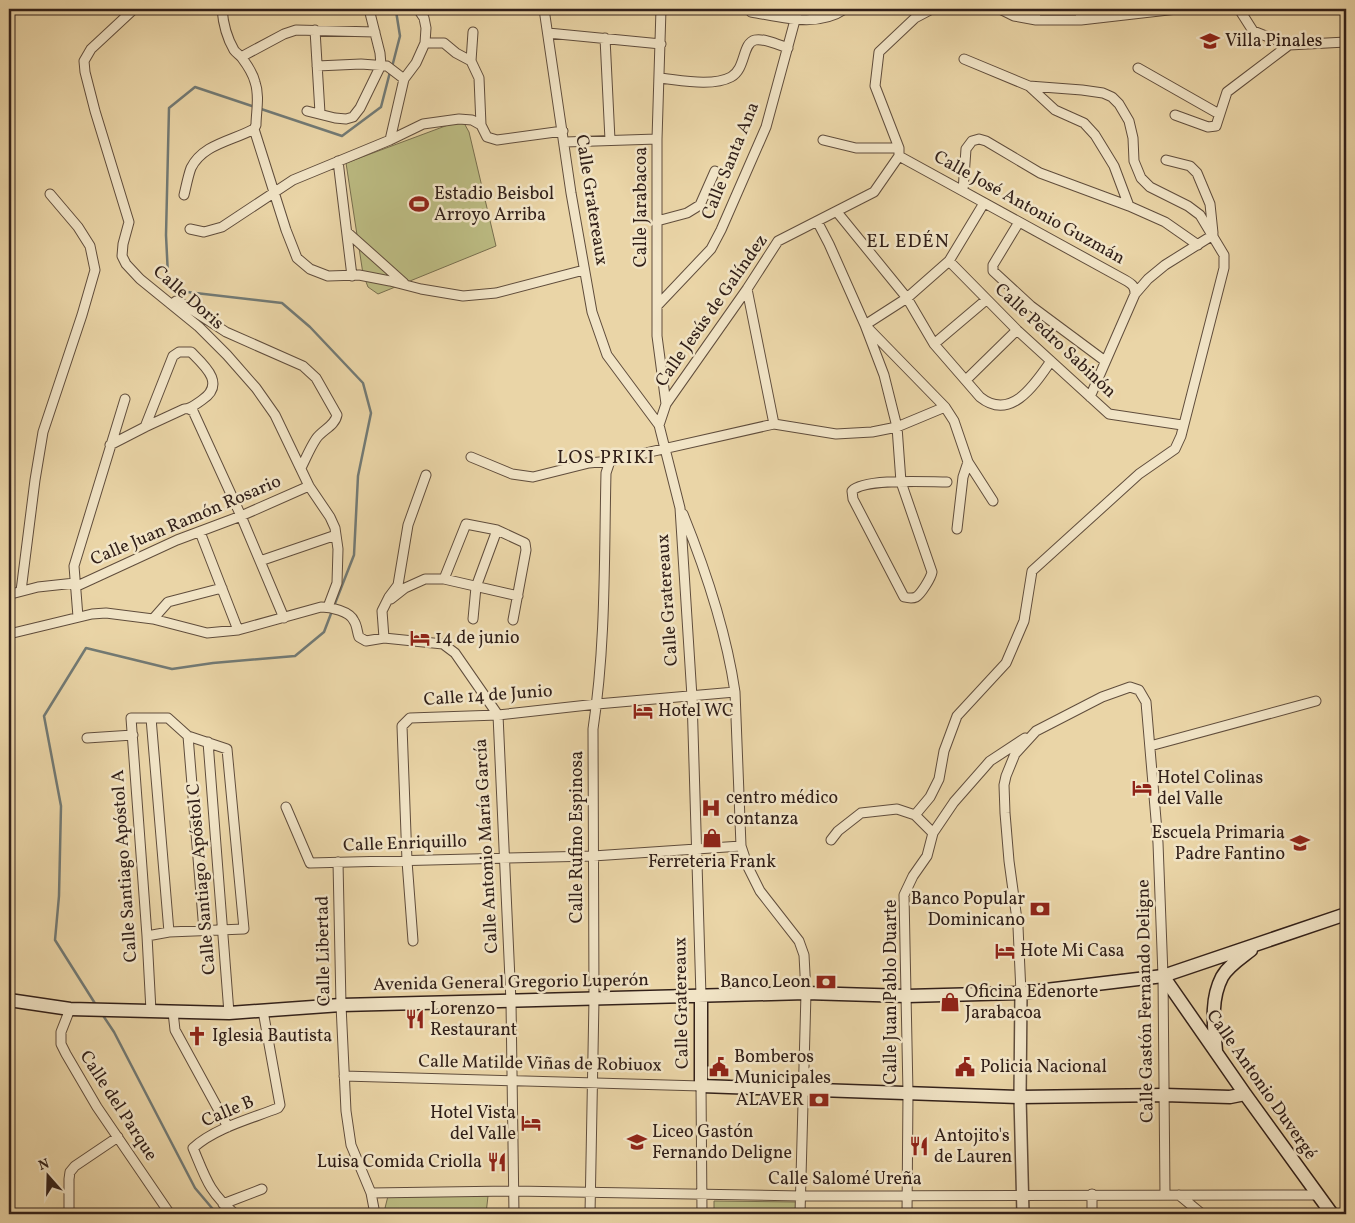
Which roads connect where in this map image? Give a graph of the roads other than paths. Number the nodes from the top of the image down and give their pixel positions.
1 (134, 9) edge
2 (222, 9) edge
3 (369, 9) edge
4 (418, 9) edge
5 (544, 9) edge
6 (661, 9) edge
7 (798, 9) edge
8 (844, 9) edge
9 (932, 9) edge
10 (1000, 9) edge
11 (1035, 9) edge
12 (1080, 9) edge
13 (1177, 9) edge
14 (1239, 9) edge
15 (752, 11) edge
16 (1132, 12) edge
17 (794, 19) junction
18 (1036, 20) junction
19 (1081, 20) junction
20 (314, 30) junction
21 (375, 32) junction
22 (473, 32) dead end
23 (548, 33) junction
24 (605, 38) junction
25 (1346, 42) edge
26 (425, 43) junction
27 (660, 44) junction
28 (1289, 45) junction
29 (788, 48) junction
30 (241, 57) junction
31 (964, 59) dead end
32 (471, 61) junction
33 (381, 65) junction
34 (317, 66) junction
35 (1138, 68) dead end
36 (659, 78) junction
37 (404, 79) junction
38 (1029, 86) junction
39 (307, 110) dead end
40 (320, 113) junction
41 (1219, 114) junction
42 (1175, 115) dead end
43 (481, 125) junction
44 (254, 130) junction
45 (563, 132) junction
46 (657, 139) junction
47 (390, 140) junction
48 (610, 140) junction
49 (823, 140) dead end
50 (565, 142) junction
51 (899, 152) junction
52 (1166, 160) dead end
53 (338, 161) junction
54 (714, 171) dead end
55 (962, 191) junction
56 (50, 194) dead end
57 (274, 194) junction
58 (184, 195) dead end
59 (984, 203) junction
60 (1129, 206) junction
61 (837, 212) junction
62 (657, 221) junction
63 (817, 221) junction
64 (1019, 222) junction
65 (190, 229) dead end
66 (347, 232) junction
67 (1213, 235) junction
68 (1198, 245) junction
69 (948, 261) junction
70 (584, 270) junction
71 (352, 276) junction
72 (406, 285) junction
73 (746, 289) junction
74 (1135, 294) junction
75 (907, 298) junction
76 (986, 300) junction
77 (172, 304) junction
78 (657, 306) junction
79 (866, 325) junction
80 (1017, 330) junction
81 (934, 344) junction
82 (1051, 361) junction
83 (1105, 361) junction
84 (966, 380) junction
85 (1090, 397) junction
86 (125, 400) dead end
87 (666, 404) junction
88 (945, 407) junction
89 (189, 409) junction
90 (774, 424) junction
91 (659, 425) junction
92 (1182, 425) junction
93 (145, 426) junction
94 (897, 428) junction
95 (110, 444) junction
96 (665, 448) junction
97 (471, 457) dead end
98 (610, 461) junction
99 (968, 462) junction
100 (301, 468) junction
101 (426, 475) dead end
102 (901, 482) junction
103 (947, 482) dead end
104 (309, 486) junction
105 (993, 502) dead end
106 (680, 508) junction
107 (241, 516) junction
108 (957, 529) dead end
109 (497, 530) junction
110 (200, 532) junction
111 (336, 535) junction
112 (260, 561) junction
113 (444, 579) junction
114 (75, 585) junction
115 (222, 588) junction
116 (476, 588) junction
117 (21, 591) junction
118 (11, 594) dead end
119 (518, 596) junction
120 (386, 602) junction
121 (328, 607) junction
122 (78, 617) junction
123 (284, 618) junction
124 (153, 619) junction
125 (473, 619) dead end
126 (513, 620) dead end
127 (238, 630) junction
128 (9, 634) edge
129 (384, 638) junction
130 (735, 692) junction
131 (692, 697) junction
132 (1316, 701) dead end
133 (597, 704) junction
134 (498, 715) junction
135 (151, 718) junction
136 (1036, 731) junction
137 (133, 735) junction
138 (188, 736) junction
139 (88, 738) dead end
140 (208, 742) junction
141 (1150, 746) junction
142 (286, 807) dead end
143 (916, 815) junction
144 (933, 833) junction
145 (831, 840) dead end
146 (741, 846) junction
147 (697, 848) junction
148 (592, 856) junction
149 (504, 857) junction
150 (407, 860) junction
151 (338, 862) junction
152 (1346, 914) edge
153 (223, 930) junction
154 (169, 932) junction
155 (204, 932) junction
156 (147, 936) junction
157 (413, 941) dead end
158 (1258, 943) junction
159 (1163, 976) junction
160 (806, 993) junction
161 (1021, 993) junction
162 (700, 996) junction
163 (907, 996) junction
164 (594, 999) junction
165 (9, 1000) edge
166 (511, 1002) junction
167 (341, 1005) junction
168 (70, 1010) junction
169 (151, 1011) junction
170 (263, 1011) junction
171 (173, 1012) junction
172 (229, 1012) junction
173 (1216, 1054) junction
174 (344, 1076) junction
175 (512, 1081) junction
176 (593, 1082) junction
177 (701, 1086) junction
178 (803, 1089) junction
179 (908, 1093) junction
180 (1245, 1094) junction
181 (1164, 1096) junction
182 (1020, 1097) junction
183 (228, 1127) junction
184 (118, 1137) junction
185 (262, 1189) dead end
186 (514, 1191) junction
187 (590, 1191) junction
188 (371, 1193) junction
189 (702, 1194) junction
190 (1092, 1194) junction
191 (1165, 1194) junction
192 (908, 1195) junction
193 (1179, 1195) junction
194 (1319, 1195) junction
195 (801, 1196) junction
196 (1024, 1196) junction
197 (223, 1204) junction
198 (69, 1214) edge
199 (170, 1214) edge
200 (235, 1214) edge
201 (375, 1214) edge
202 (514, 1214) edge
203 (590, 1214) edge
204 (702, 1214) edge
205 (800, 1214) edge
206 (907, 1214) edge
207 (1023, 1214) edge
208 (1092, 1214) edge
209 (1202, 1214) edge
210 (1332, 1214) edge

1 - 77 street, Calle Doris
2 - 30 street
3 - 21 street
4 - 26 street
5 - 23 street, Calle Gratereaux
6 - 27 street, Calle Jarabacoa
7 - 17 street, Calle Santa Ana
8 - 17 street
9 - 51 street
10 - 18 street
11 - 18 street
12 - 19 street
13 - 16 street
14 - 28 street
15 - 17 street
16 - 19 street
17 - 29 street, Calle Santa Ana
18 - 19 street
20 - 21 street
20 - 30 street
20 - 34 street
21 - 33 street
22 - 32 street
23 - 24 street
23 - 45 street, Calle Gratereaux
24 - 27 street
24 - 48 street
25 - 28 street
26 - 32 street
26 - 37 street
27 - 36 street, Calle Jarabacoa
28 - 41 street
29 - 36 street
29 - 78 street, Calle Santa Ana
30 - 44 street
31 - 38 street
32 - 43 street
33 - 34 street
33 - 37 street
33 - 40 street
34 - 40 street
35 - 41 street
36 - 46 street, Calle Jarabacoa
37 - 47 street
38 - 60 street
38 - 67 street
39 - 40 street
41 - 42 street
43 - 45 street
43 - 47 street
44 - 57 street
44 - 58 street
45 - 50 street, Calle Gratereaux
46 - 48 street
46 - 62 street, Calle Jarabacoa
47 - 53 street
48 - 50 street
49 - 51 street
50 - 70 street, Calle Gratereaux
51 - 55 street, Calle José Antonio Guzmán
51 - 61 street, Calle Jesús de Galíndez
52 - 67 street
53 - 57 street
53 - 66 street
54 - 62 street
55 - 59 street, Calle José Antonio Guzmán
55 - 60 street
56 - 117 street
57 - 65 street
57 - 71 street
59 - 64 street, Calle José Antonio Guzmán
59 - 69 street
60 - 68 street
61 - 63 street, Calle Jesús de Galíndez
61 - 75 street
62 - 78 street, Calle Jarabacoa
63 - 73 street, Calle Jesús de Galíndez
63 - 79 street
64 - 74 street, Calle José Antonio Guzmán
64 - 83 street
66 - 71 street
66 - 72 street
67 - 68 street
67 - 92 street
68 - 74 street
69 - 75 street
69 - 76 street, Calle Pedro Sabinón
70 - 72 street
70 - 91 street, Calle Gratereaux
71 - 72 street
73 - 87 street, Calle Jesús de Galíndez
73 - 90 street
74 - 83 street
75 - 79 street
75 - 81 street
76 - 80 street, Calle Pedro Sabinón
76 - 81 street
77 - 100 street, Calle Doris
77 - 100 street
78 - 87 street, Calle Jarabacoa
79 - 88 street
79 - 94 street
80 - 82 street, Calle Pedro Sabinón
80 - 84 street
81 - 84 street
82 - 84 street
82 - 85 street, Calle Pedro Sabinón
83 - 85 street
85 - 92 street, Calle Pedro Sabinón
86 - 95 street
87 - 91 street, Calle Jesús de Galíndez
88 - 94 street
88 - 99 street
89 - 93 street
89 - 93 street
89 - 107 street
90 - 94 street
90 - 96 street
91 - 96 street, Calle Gratereaux
92 - 143 street
93 - 95 street
94 - 102 street
95 - 114 street
96 - 98 street
96 - 106 street, Calle Gratereaux
97 - 98 street
98 - 133 street, Calle Rufino Espinosa
99 - 105 street
99 - 108 street
100 - 104 street, Calle Doris
101 - 120 street
102 - 102 street
102 - 103 street
104 - 107 street, Calle Juan Ramón Rosario
104 - 111 street, Calle Doris
106 - 130 street
106 - 131 street, Calle Gratereaux
107 - 110 street, Calle Juan Ramón Rosario
107 - 112 street
109 - 113 street
109 - 116 street
109 - 119 street
110 - 114 street, Calle Juan Ramón Rosario
110 - 115 street
111 - 112 street
111 - 121 street, Calle Doris
112 - 123 street
113 - 116 street
113 - 120 street
114 - 117 street
114 - 122 street
115 - 124 street
115 - 127 street
116 - 119 street
116 - 125 street
117 - 118 street
119 - 126 street
120 - 129 street
121 - 123 street
121 - 129 street
122 - 124 street
122 - 128 street
123 - 127 street
124 - 127 street
129 - 134 street
130 - 131 street, Calle 14 de Junio
130 - 146 street
131 - 133 street, Calle 14 de Junio
131 - 147 street, Calle Gratereaux
132 - 141 street
133 - 134 street, Calle 14 de Junio
133 - 148 street, Calle Rufino Espinosa
134 - 149 street, Calle Antonio María García
134 - 150 street, Calle 14 de Junio
135 - 137 street, Calle Santiago Apóstol A
135 - 138 street
135 - 154 street
136 - 141 street, Calle Gastón Fernando Deligne
136 - 144 street, Calle Juan Pablo Duarte
136 - 161 street
137 - 139 street
137 - 156 street, Calle Santiago Apóstol A
138 - 140 street
138 - 155 street
140 - 153 street, Calle Santiago Apóstol C
140 - 153 street
141 - 159 street, Calle Gastón Fernando Deligne
142 - 151 street, Calle Enriquillo
143 - 144 street
143 - 145 street
144 - 163 street, Calle Juan Pablo Duarte
146 - 147 street, Calle Enriquillo
146 - 160 street
147 - 148 street, Calle Enriquillo
147 - 162 street, Calle Gratereaux
148 - 149 street, Calle Enriquillo
148 - 164 street, Calle Rufino Espinosa
149 - 150 street, Calle Enriquillo
149 - 166 street, Calle Antonio María García
150 - 151 street, Calle Enriquillo
150 - 157 street, Calle 14 de Junio
151 - 167 street, Calle Libertad
152 - 158 main road, Avenida General Gregorio Luperón
153 - 155 street
153 - 172 street, Calle Santiago Apóstol C
154 - 155 street
154 - 156 street
156 - 169 street, Calle Santiago Apóstol A
158 - 159 main road, Avenida General Gregorio Luperón
158 - 173 main road
159 - 161 main road, Avenida General Gregorio Luperón
159 - 173 main road, Calle Antonio Duvergé
159 - 181 street, Calle Gastón Fernando Deligne
160 - 162 main road, Avenida General Gregorio Luperón
160 - 163 main road, Avenida General Gregorio Luperón
160 - 178 street
161 - 163 main road, Avenida General Gregorio Luperón
161 - 182 street
162 - 164 main road, Avenida General Gregorio Luperón
162 - 177 main road, Calle Gratereaux
163 - 179 street, Calle Juan Pablo Duarte
164 - 166 main road, Avenida General Gregorio Luperón
164 - 176 street, Calle Rufino Espinosa
165 - 168 main road, Avenida General Gregorio Luperón
166 - 167 main road, Avenida General Gregorio Luperón
166 - 175 street, Calle Antonio María García
167 - 170 main road, Avenida General Gregorio Luperón
167 - 174 street, Calle Libertad
168 - 169 main road, Avenida General Gregorio Luperón
168 - 184 street, Calle del Parque
169 - 171 main road, Avenida General Gregorio Luperón
170 - 172 main road, Avenida General Gregorio Luperón
170 - 183 street, Calle B
171 - 172 main road, Avenida General Gregorio Luperón
171 - 183 street
173 - 180 main road, Calle Antonio Duvergé
174 - 175 street, Calle Matilde Viñas de Robiuox
174 - 188 street, Calle Libertad
175 - 176 street, Calle Matilde Viñas de Robiuox
175 - 186 street, Calle Antonio María García
176 - 177 street, Calle Matilde Viñas de Robiuox
176 - 187 street, Calle Rufino Espinosa
177 - 178 main road, Calle Matilde Viñas de Robiuox
177 - 189 street, Calle Gratereaux
178 - 179 main road, Calle Matilde Viñas de Robiuox
178 - 195 street
179 - 182 main road, Calle Matilde Viñas de Robiuox
179 - 192 street, Calle Juan Pablo Duarte
180 - 181 main road, Calle Matilde Viñas de Robiuox
180 - 194 main road, Calle Antonio Duvergé
181 - 182 main road, Calle Matilde Viñas de Robiuox
181 - 191 street, Calle Gastón Fernando Deligne
182 - 196 street
183 - 197 street, Calle B
184 - 198 street
184 - 199 street, Calle del Parque
185 - 197 street
186 - 187 street, Calle Salomé Ureña
186 - 188 street, Calle Salomé Ureña
186 - 202 street, Calle Antonio María García
187 - 189 street, Calle Salomé Ureña
187 - 203 street, Calle Rufino Espinosa
188 - 201 street, Calle Libertad
189 - 195 street, Calle Salomé Ureña
189 - 204 street, Calle Gratereaux
190 - 191 street, Calle Salomé Ureña
190 - 196 street, Calle Salomé Ureña
190 - 208 street
191 - 193 street, Calle Salomé Ureña
192 - 195 street, Calle Salomé Ureña
192 - 196 street, Calle Salomé Ureña
192 - 206 street, Calle Juan Pablo Duarte
193 - 194 street, Calle Salomé Ureña
193 - 209 street
194 - 210 main road, Calle Antonio Duvergé
195 - 205 street
196 - 207 street
197 - 200 street

